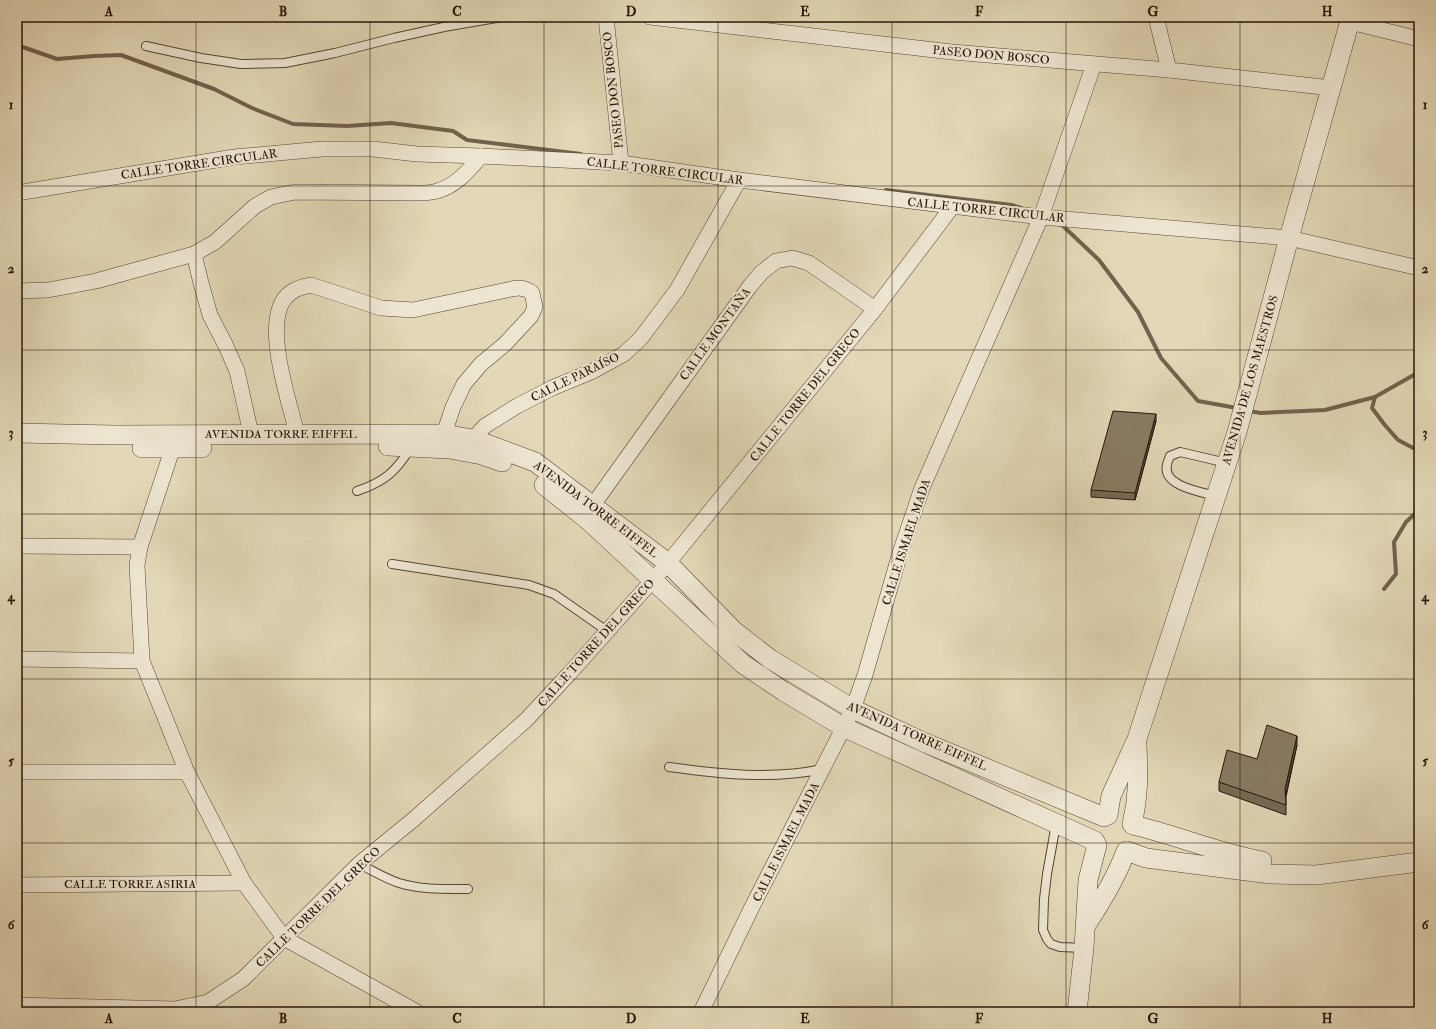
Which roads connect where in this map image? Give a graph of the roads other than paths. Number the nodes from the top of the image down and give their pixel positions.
1 (502, 17) edge
2 (606, 17) edge
3 (650, 17) edge
4 (1156, 17) edge
5 (1347, 19) edge
6 (1419, 38) edge
7 (146, 46) dead end
8 (1094, 64) junction
9 (1169, 70) junction
10 (1332, 88) junction
11 (481, 156) junction
12 (621, 163) junction
13 (739, 180) junction
14 (17, 193) edge
15 (952, 206) junction
16 (1041, 217) junction
17 (1289, 238) junction
18 (194, 254) junction
19 (1419, 268) edge
20 (17, 291) edge
21 (875, 309) junction
22 (17, 433) edge
23 (251, 434) junction
24 (297, 434) junction
25 (444, 434) junction
26 (473, 439) junction
27 (175, 442) junction
28 (17, 445) edge
29 (412, 447) junction
30 (1227, 463) junction
31 (357, 491) dead end
32 (1216, 496) junction
33 (593, 505) junction
34 (17, 546) edge
35 (140, 547) junction
36 (668, 563) junction
37 (392, 564) dead end
38 (653, 580) junction
39 (608, 631) junction
40 (17, 659) edge
41 (142, 661) junction
42 (853, 709) junction
43 (843, 727) junction
44 (1137, 739) junction
45 (669, 767) dead end
46 (822, 769) junction
47 (17, 772) edge
48 (187, 772) junction
49 (1106, 816) junction
50 (1056, 824) junction
51 (1132, 825) junction
52 (1096, 843) junction
53 (1126, 851) junction
54 (1419, 855) edge
55 (1419, 862) edge
56 (359, 864) junction
57 (244, 884) junction
58 (17, 885) edge
59 (468, 889) dead end
60 (1086, 925) junction
61 (284, 938) junction
62 (1084, 948) junction
63 (17, 1005) edge
64 (175, 1010) edge
65 (417, 1012) edge
66 (701, 1012) edge
67 (1077, 1012) edge

1 - 7 lane
2 - 12 street, PASEO DON BOSCO
3 - 8 street, PASEO DON BOSCO
4 - 9 street
5 - 6 street
5 - 10 street, AVENIDA DE LOS MAESTROS
8 - 9 street, PASEO DON BOSCO
8 - 16 street, CALLE ISMAEL MADA
9 - 10 street, PASEO DON BOSCO
10 - 17 street, AVENIDA DE LOS MAESTROS
11 - 12 street, CALLE TORRE CIRCULAR
11 - 14 street, CALLE TORRE CIRCULAR
11 - 18 street
12 - 13 street, CALLE TORRE CIRCULAR
13 - 15 street, CALLE TORRE CIRCULAR
13 - 26 street, CALLE PARAÍSO
15 - 16 street, CALLE TORRE CIRCULAR
15 - 21 street, CALLE TORRE DEL GRECO
16 - 17 street, CALLE TORRE CIRCULAR
16 - 42 street, CALLE ISMAEL MADA
17 - 19 street, CALLE TORRE CIRCULAR
17 - 30 street, AVENIDA DE LOS MAESTROS
18 - 20 street
18 - 23 street
21 - 33 street, CALLE MONTAÑA
21 - 36 street, CALLE TORRE DEL GRECO
22 - 27 street, AVENIDA TORRE EIFFEL
23 - 24 street, AVENIDA TORRE EIFFEL
23 - 27 street, AVENIDA TORRE EIFFEL
24 - 25 street, AVENIDA TORRE EIFFEL
24 - 25 street
25 - 26 street, AVENIDA TORRE EIFFEL
26 - 33 street, AVENIDA TORRE EIFFEL
27 - 28 street, AVENIDA TORRE EIFFEL
27 - 29 street, AVENIDA TORRE EIFFEL
27 - 35 street
29 - 31 lane
29 - 38 street, AVENIDA TORRE EIFFEL
30 - 32 street, AVENIDA DE LOS MAESTROS
30 - 32 lane
32 - 44 street, AVENIDA DE LOS MAESTROS
33 - 36 street, AVENIDA TORRE EIFFEL
34 - 35 street
35 - 41 street
36 - 38 street, CALLE TORRE DEL GRECO
36 - 42 street, AVENIDA TORRE EIFFEL
37 - 39 lane
38 - 39 street, CALLE TORRE DEL GRECO
38 - 43 street, AVENIDA TORRE EIFFEL
39 - 56 street, CALLE TORRE DEL GRECO
40 - 41 street
41 - 48 street
42 - 43 street, CALLE ISMAEL MADA
42 - 49 street, AVENIDA TORRE EIFFEL
43 - 46 street, CALLE ISMAEL MADA
43 - 50 street, AVENIDA TORRE EIFFEL
44 - 49 street, AVENIDA DE LOS MAESTROS
44 - 51 street, AVENIDA DE LOS MAESTROS
45 - 46 lane
46 - 66 street, CALLE ISMAEL MADA
47 - 48 street
48 - 57 street
49 - 51 street
49 - 52 street
50 - 52 street, AVENIDA TORRE EIFFEL
50 - 62 lane
51 - 53 street
51 - 54 street
52 - 53 street
52 - 60 street
53 - 55 street
53 - 60 street
56 - 59 lane
56 - 61 street, CALLE TORRE DEL GRECO
57 - 58 street, CALLE TORRE ASIRIA
57 - 61 street
60 - 62 street
61 - 64 street, CALLE TORRE DEL GRECO
61 - 65 street
62 - 67 street
63 - 64 street, CALLE TORRE DEL GRECO

